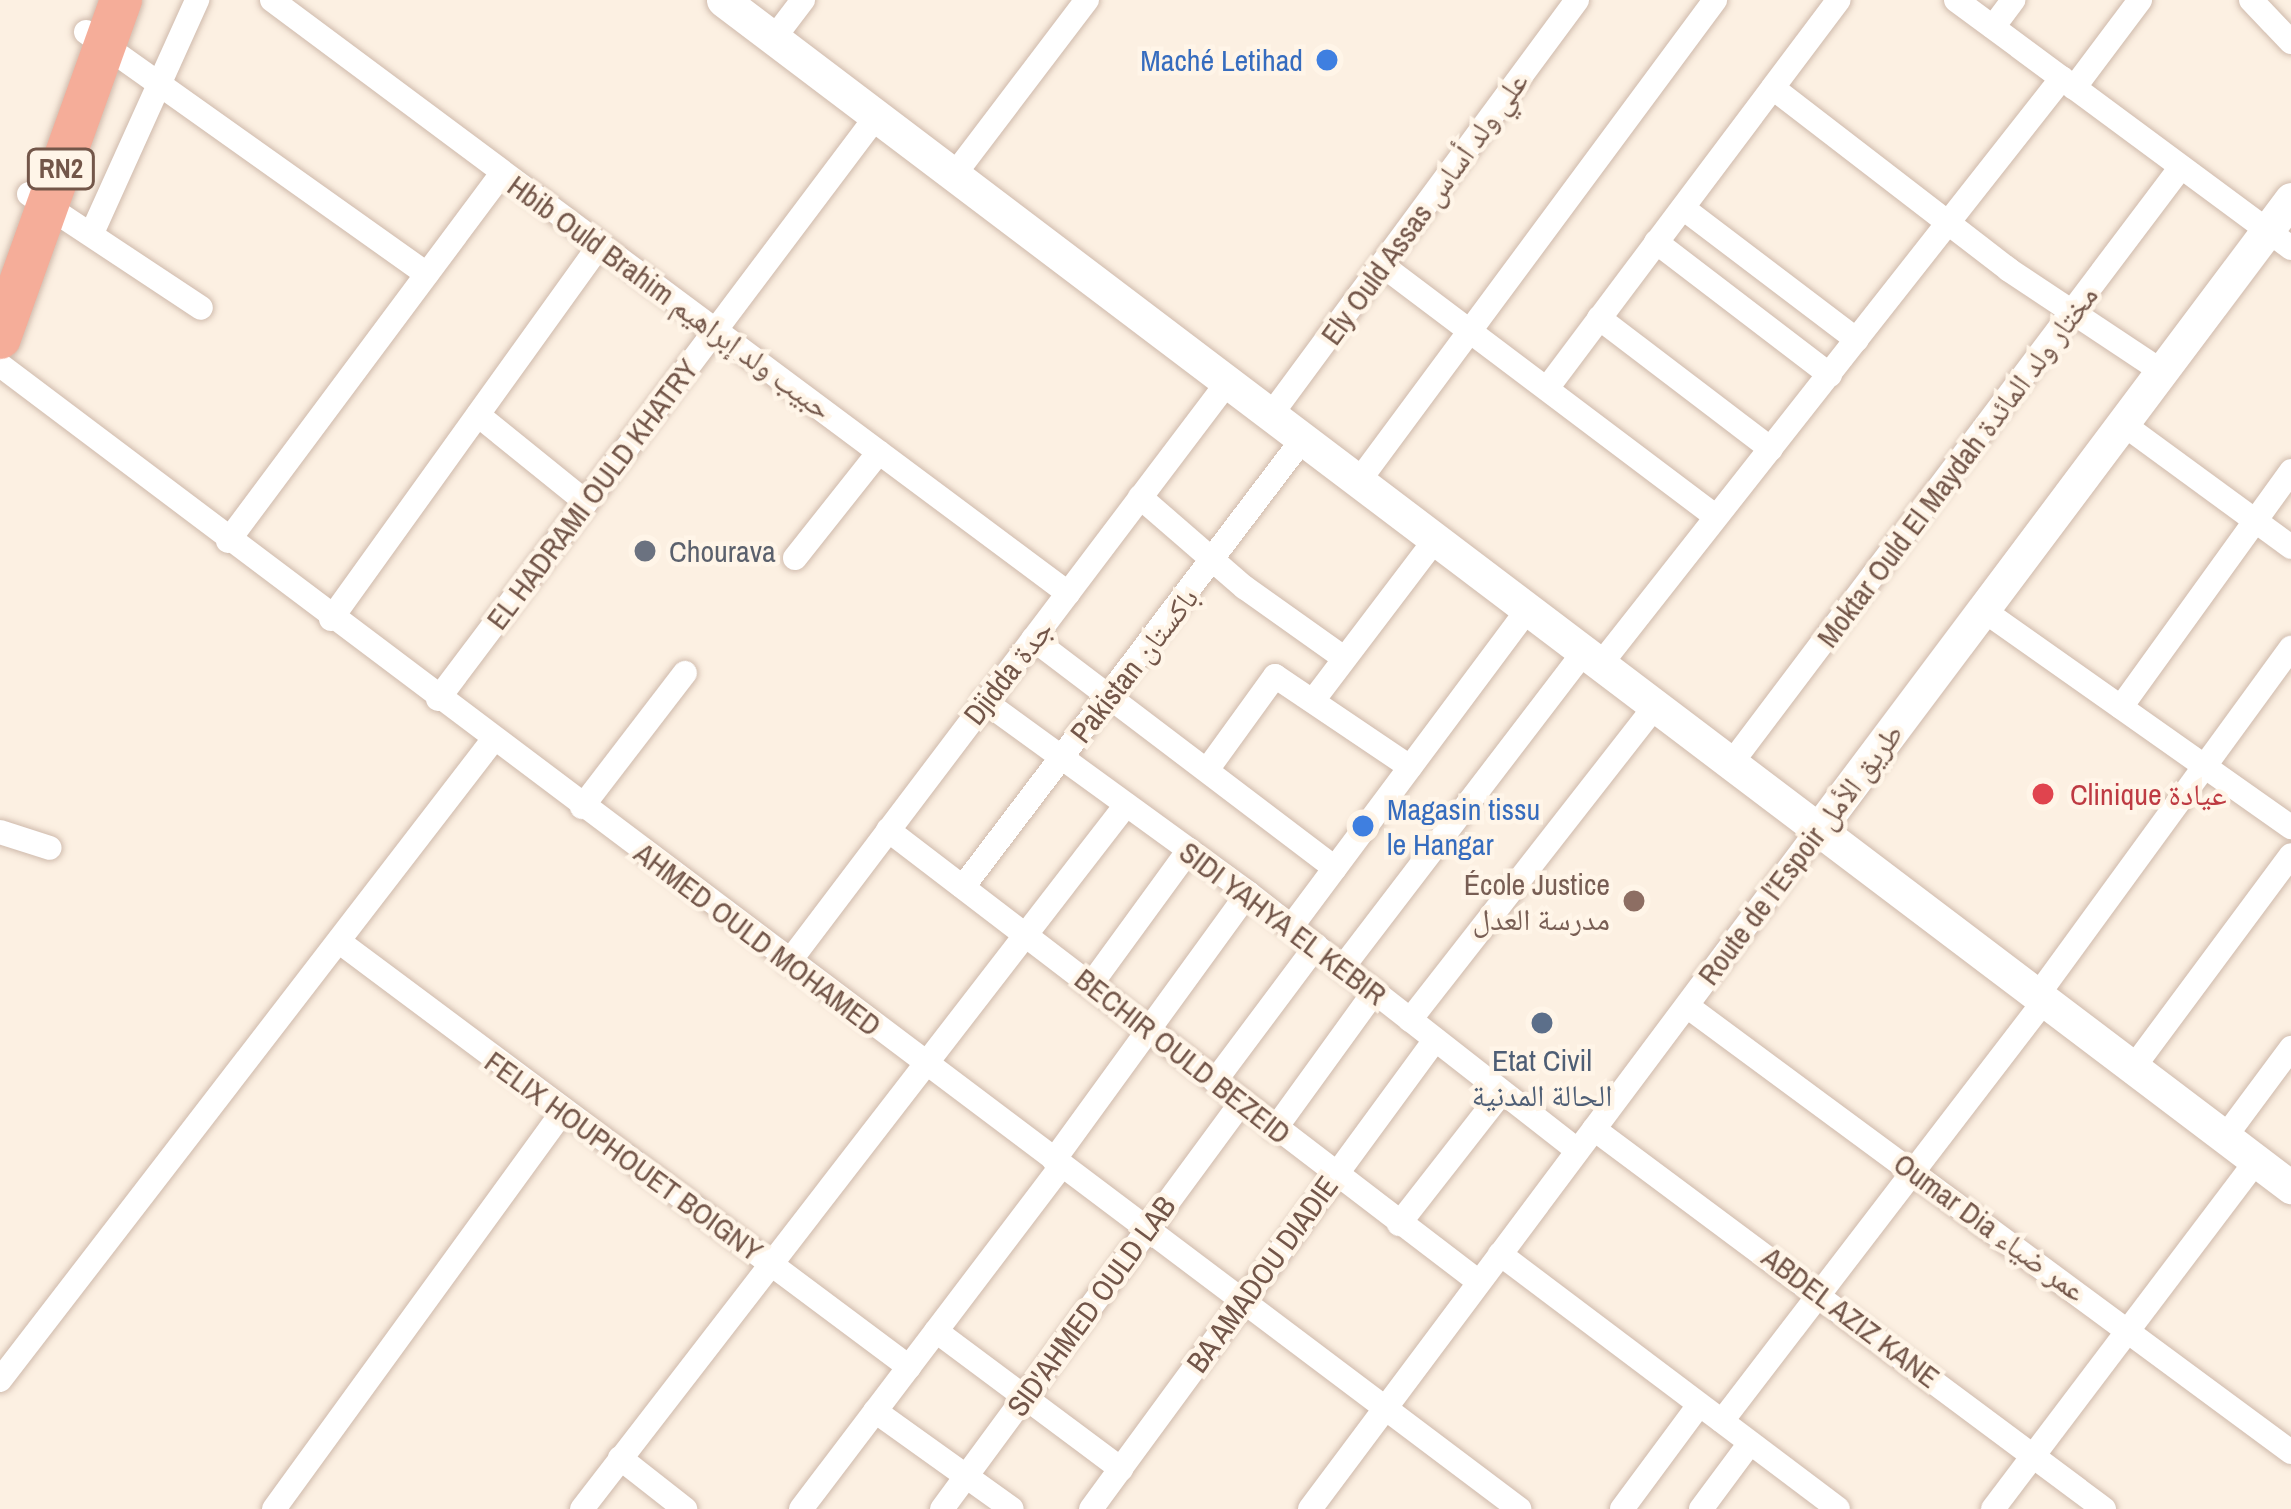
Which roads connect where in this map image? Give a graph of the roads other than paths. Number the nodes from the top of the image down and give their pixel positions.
1 (121, 0) edge
2 (197, 0) edge
3 (272, 0) edge
4 (723, 0) edge
5 (803, 0) edge
6 (1087, 0) edge
7 (1577, 0) edge
8 (1714, 0) edge
9 (1839, 0) edge
10 (1956, 0) edge
11 (2013, 0) edge
12 (2140, 0) edge
13 (2254, 1) edge
14 (96, 24) edge
15 (1993, 27) junction
16 (774, 38) junction
17 (2291, 42) edge
18 (160, 79) junction
19 (2068, 83) junction
20 (1773, 88) junction
21 (877, 117) junction
22 (2181, 166) junction
23 (502, 174) junction
24 (953, 175) junction
25 (39, 198) junction
26 (2291, 199) edge
27 (1683, 208) junction
28 (1948, 220) junction
29 (92, 232) junction
30 (2279, 239) edge
31 (1656, 242) junction
32 (599, 246) junction
33 (1382, 265) junction
34 (0, 274) edge
35 (427, 274) junction
36 (201, 308) dead end
37 (2073, 314) junction
38 (1599, 318) junction
39 (1470, 328) junction
40 (716, 329) junction
41 (0, 338) edge
42 (1857, 340) junction
43 (0, 365) edge
44 (2161, 371) junction
45 (1830, 375) junction
46 (1228, 383) junction
47 (1548, 387) junction
48 (478, 415) junction
49 (1270, 416) junction
50 (2122, 424) junction
51 (1302, 440) junction
52 (1771, 448) junction
53 (879, 452) junction
54 (2291, 471) edge
55 (1358, 482) junction
56 (1141, 497) junction
57 (586, 502) junction
58 (1716, 517) junction
59 (2255, 521) junction
60 (1435, 540) junction
61 (228, 541) junction
62 (2291, 547) edge
63 (795, 559) dead end
64 (1215, 561) junction
65 (1068, 593) junction
66 (1527, 610) junction
67 (1983, 610) junction
68 (331, 619) junction
69 (1033, 639) junction
70 (2291, 648) edge
71 (1344, 658) junction
72 (1591, 659) junction
73 (685, 673) dead end
74 (1108, 695) junction
75 (1315, 698) junction
76 (437, 699) junction
77 (984, 701) junction
78 (1655, 706) junction
79 (2121, 707) junction
80 (493, 740) junction
81 (1063, 757) junction
82 (1730, 765) junction
83 (2206, 766) junction
84 (1410, 767) junction
85 (1207, 770) junction
86 (1126, 805) junction
87 (583, 807) junction
88 (2291, 826) edge
89 (888, 830) junction
90 (1817, 831) junction
91 (0, 832) edge
92 (50, 848) dead end
93 (1189, 850) junction
94 (2291, 855) edge
95 (1335, 868) junction
96 (963, 887) junction
97 (1248, 893) junction
98 (1291, 927) junction
99 (1026, 933) junction
100 (340, 943) junction
101 (1316, 946) junction
102 (789, 962) junction
103 (1343, 967) junction
104 (1092, 983) junction
105 (1374, 992) junction
106 (2041, 999) junction
107 (1687, 1006) junction
108 (1410, 1020) junction
109 (1148, 1027) junction
110 (1435, 1040) junction
111 (2291, 1048) edge
112 (923, 1062) junction
113 (2133, 1069) junction
114 (1215, 1081) junction
115 (1502, 1092) junction
116 (1241, 1103) junction
117 (561, 1114) junction
118 (1275, 1129) junction
119 (1594, 1129) junction
120 (2224, 1138) junction
121 (1577, 1150) junction
122 (2256, 1161) junction
123 (1058, 1163) junction
124 (1911, 1170) junction
125 (1334, 1177) junction
126 (2291, 1187) edge
127 (1399, 1224) junction
128 (1147, 1229) junction
129 (1500, 1254) junction
130 (769, 1263) junction
131 (1479, 1282) junction
132 (1820, 1291) junction
133 (1242, 1301) junction
134 (2129, 1329) junction
135 (936, 1331) junction
136 (909, 1367) junction
137 (0, 1380) edge
138 (1023, 1398) junction
139 (1700, 1405) junction
140 (1384, 1408) junction
141 (875, 1411) junction
142 (1722, 1421) junction
143 (1750, 1443) junction
144 (2291, 1452) edge
145 (2033, 1457) junction
146 (620, 1459) junction
147 (1120, 1469) junction
148 (966, 1476) junction
149 (274, 1509) edge
150 (582, 1509) edge
151 (685, 1509) edge
152 (801, 1509) edge
153 (942, 1509) edge
154 (1012, 1509) edge
155 (1091, 1509) edge
156 (1310, 1509) edge
157 (1520, 1509) edge
158 (1622, 1509) edge
159 (1701, 1509) edge
160 (1838, 1509) edge
161 (1993, 1509) edge
162 (2104, 1509) edge

1 - 14 highway, RN2
2 - 18 street
3 - 23 street, Hbib Ould Brahim حبيب ولد إبراهيم
4 - 16 street
5 - 16 street
6 - 24 street
7 - 33 street, Ely Ould Assas علي ولد أساس
8 - 39 street
9 - 20 street
10 - 15 street
11 - 15 street
12 - 19 street
13 - 17 street
14 - 18 street
14 - 25 highway, RN2
15 - 19 street
16 - 21 street
18 - 29 street
18 - 35 street
19 - 22 street
19 - 28 street
20 - 27 street
20 - 28 street
21 - 24 street
21 - 40 street, EL HADRAMI OULD KHATRY
22 - 30 street
22 - 37 street, Moktar Ould El Maydah مختار ولد المائدة
23 - 32 street, Hbib Ould Brahim حبيب ولد إبراهيم
23 - 35 street
24 - 46 street
25 - 29 street
25 - 34 highway, RN2
25 - 41 highway, RN2
26 - 30 street, Route de l’Espoir طريق الأمل
27 - 31 street
27 - 42 street
28 - 37 street
28 - 42 street
29 - 36 street
30 - 44 street, Route de l’Espoir طريق الأمل
31 - 38 street
31 - 45 street
32 - 40 street, Hbib Ould Brahim حبيب ولد إبراهيم
32 - 48 street
33 - 39 street
33 - 49 street, Ely Ould Assas علي ولد أساس
35 - 61 street
37 - 44 street
37 - 82 street, Moktar Ould El Maydah مختار ولد المائدة
38 - 47 street
38 - 52 street
39 - 47 street
39 - 55 street
40 - 53 street, Hbib Ould Brahim حبيب ولد إبراهيم
40 - 57 street, EL HADRAMI OULD KHATRY
42 - 45 street
43 - 61 street, AHMED OULD MOHAMED
44 - 50 street, Route de l’Espoir طريق الأمل
45 - 52 street
46 - 49 street
46 - 56 street, Djidda جدة
47 - 58 street
48 - 57 street
48 - 68 street
49 - 51 street
50 - 59 street
50 - 67 street, Route de l’Espoir طريق الأمل
51 - 55 street
51 - 64 street, Pakistan باكستان
52 - 58 street
53 - 63 street
53 - 65 street, Hbib Ould Brahim حبيب ولد إبراهيم
54 - 59 street
55 - 60 street
56 - 64 street
56 - 65 street, Djidda جدة
57 - 76 street, EL HADRAMI OULD KHATRY
58 - 72 street
59 - 62 street
59 - 79 street
60 - 66 street
60 - 71 street
61 - 68 street, AHMED OULD MOHAMED
64 - 71 street
64 - 74 street, Pakistan باكستان
65 - 69 street, Djidda جدة
66 - 72 street
66 - 84 street
67 - 79 street
67 - 90 street, Route de l’Espoir طريق الأمل
68 - 76 street, AHMED OULD MOHAMED
69 - 74 street
69 - 77 street, Djidda جدة
70 - 83 street
71 - 75 street
72 - 78 street
72 - 103 street
73 - 87 street
74 - 81 street, Pakistan باكستان
74 - 85 street
75 - 84 street
75 - 85 street
76 - 80 street, AHMED OULD MOHAMED
77 - 81 street, SIDI YAHYA EL KEBIR
77 - 89 street, Djidda جدة
78 - 82 street
78 - 108 street
79 - 83 street
80 - 87 street, AHMED OULD MOHAMED
80 - 100 street
81 - 86 street, SIDI YAHYA EL KEBIR
81 - 96 street, Pakistan باكستان
82 - 90 street
83 - 88 street
83 - 106 street
84 - 95 street
85 - 95 street
86 - 93 street, SIDI YAHYA EL KEBIR
86 - 99 street
87 - 102 street, AHMED OULD MOHAMED
89 - 96 street, BECHIR OULD BEZEID
89 - 102 street, Djidda جدة
90 - 106 street
90 - 107 street, Route de l’Espoir طريق الأمل
91 - 92 street
93 - 97 street, SIDI YAHYA EL KEBIR
93 - 104 street
94 - 113 street
95 - 98 street
96 - 99 street, BECHIR OULD BEZEID
97 - 98 street, SIDI YAHYA EL KEBIR
97 - 109 street
98 - 101 street, SIDI YAHYA EL KEBIR
99 - 104 street, BECHIR OULD BEZEID
99 - 112 street
100 - 117 street, FELIX HOUPHOUET BOIGNY
100 - 137 street
101 - 103 street, SIDI YAHYA EL KEBIR
101 - 114 street
102 - 112 street, AHMED OULD MOHAMED
103 - 105 street, SIDI YAHYA EL KEBIR
104 - 109 street, BECHIR OULD BEZEID
105 - 108 street, SIDI YAHYA EL KEBIR
105 - 118 street
106 - 113 street
106 - 124 street
107 - 119 street, Route de l’Espoir طريق الأمل
107 - 124 street, Oumar Dia عمر ضياء
108 - 110 street, SIDI YAHYA EL KEBIR
109 - 114 street, BECHIR OULD BEZEID
109 - 123 street
110 - 115 street, SIDI YAHYA EL KEBIR
110 - 125 street, BA AMADOU DIADIE
111 - 120 street
112 - 123 street, AHMED OULD MOHAMED
112 - 130 street
113 - 120 street
114 - 116 street, BECHIR OULD BEZEID
115 - 121 street, SIDI YAHYA EL KEBIR
115 - 127 street
116 - 118 street, BECHIR OULD BEZEID
116 - 128 street, SID'AHMED OULD LAB
117 - 130 street, FELIX HOUPHOUET BOIGNY
117 - 149 street
118 - 125 street, BECHIR OULD BEZEID
119 - 121 street, Route de l’Espoir طريق الأمل
119 - 132 street, ABDEL AZIZ KANE
120 - 122 street
121 - 129 street, Route de l’Espoir طريق الأمل
122 - 126 street
122 - 134 street
123 - 128 street, AHMED OULD MOHAMED
123 - 135 street
124 - 132 street
124 - 134 street, Oumar Dia عمر ضياء
125 - 127 street, BECHIR OULD BEZEID
125 - 133 street, BA AMADOU DIADIE
127 - 131 street, BECHIR OULD BEZEID
128 - 133 street, AHMED OULD MOHAMED
128 - 138 street, SID'AHMED OULD LAB
129 - 131 street, Route de l’Espoir طريق الأمل
129 - 139 street
130 - 136 street, FELIX HOUPHOUET BOIGNY
130 - 146 street
131 - 140 street, Route de l’Espoir طريق الأمل
132 - 142 street
132 - 145 street, ABDEL AZIZ KANE
133 - 140 street, AHMED OULD MOHAMED
133 - 147 street, BA AMADOU DIADIE
134 - 144 street, Oumar Dia عمر ضياء
134 - 145 street
135 - 136 street
135 - 138 street
136 - 141 street
138 - 147 street
138 - 148 street, SID'AHMED OULD LAB
139 - 142 street
139 - 158 street
140 - 156 street, Route de l’Espoir طريق الأمل
140 - 157 street, AHMED OULD MOHAMED
141 - 148 street
141 - 152 street
142 - 143 street
143 - 159 street
143 - 160 street
145 - 161 street
145 - 162 street, ABDEL AZIZ KANE
146 - 150 street
146 - 151 street
147 - 155 street, BA AMADOU DIADIE
148 - 153 street, SID'AHMED OULD LAB
148 - 154 street

